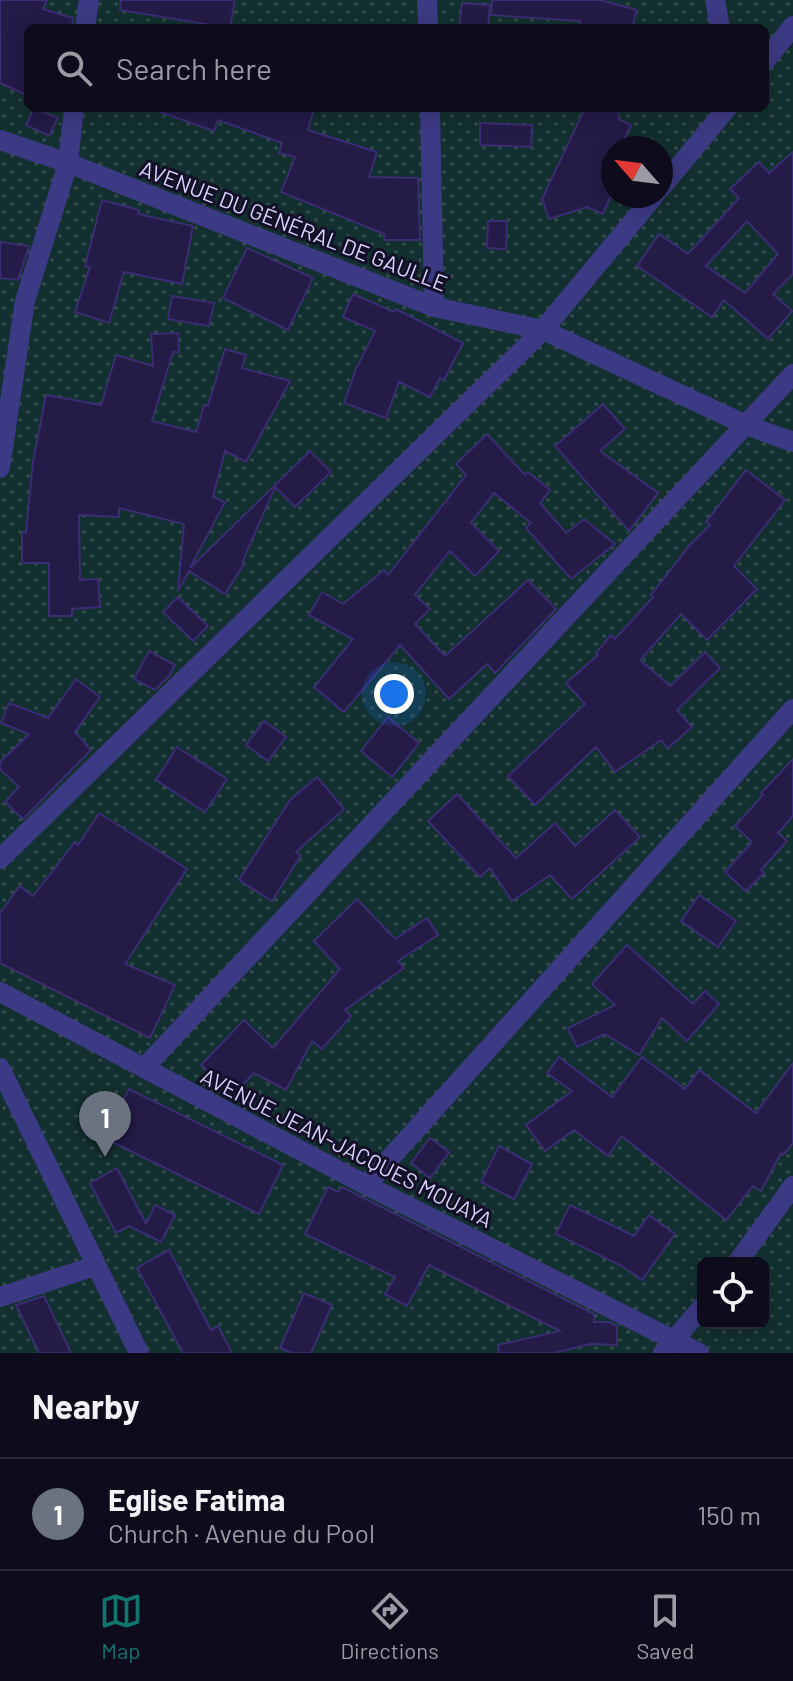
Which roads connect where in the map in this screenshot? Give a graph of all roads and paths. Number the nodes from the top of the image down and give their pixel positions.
1 (89, 0) edge
2 (427, 0) edge
3 (715, 0) edge
4 (86, 24) edge
5 (428, 24) edge
6 (719, 24) edge
7 (793, 26) edge
8 (769, 56) edge
9 (74, 112) edge
10 (430, 112) edge
11 (724, 112) edge
12 (0, 140) edge
13 (68, 163) junction
14 (673, 173) edge
15 (644, 208) edge
16 (434, 307) junction
17 (543, 330) junction
18 (793, 374) edge
19 (746, 425) junction
20 (793, 442) edge
21 (0, 468) edge
22 (793, 709) edge
23 (0, 859) edge
24 (0, 992) edge
25 (0, 1068) edge
26 (144, 1068) junction
27 (366, 1185) junction
28 (793, 1186) edge
29 (741, 1257) edge
30 (95, 1266) junction
31 (0, 1297) edge
32 (697, 1313) edge
33 (669, 1346) edge
34 (139, 1353) edge
35 (699, 1353) edge

1 - 4 street
2 - 5 street
3 - 6 street
7 - 8 street
9 - 13 street
10 - 16 street
11 - 14 street
12 - 13 street, AVENUE DU GÉNÉRAL DE GAULLE
13 - 16 street, AVENUE DU GÉNÉRAL DE GAULLE
13 - 21 street
15 - 17 street
16 - 17 street, AVENUE DU GÉNÉRAL DE GAULLE
17 - 19 street, AVENUE DU GÉNÉRAL DE GAULLE
17 - 23 street
18 - 19 street
19 - 20 street, AVENUE DU GÉNÉRAL DE GAULLE
19 - 26 street
22 - 27 street
24 - 26 street, AVENUE JEAN-JACQUES MOUAYA
25 - 30 street
26 - 27 street, AVENUE JEAN-JACQUES MOUAYA
27 - 33 street, AVENUE JEAN-JACQUES MOUAYA
28 - 29 street
30 - 31 street
30 - 34 street
32 - 33 street
33 - 35 street, AVENUE JEAN-JACQUES MOUAYA

